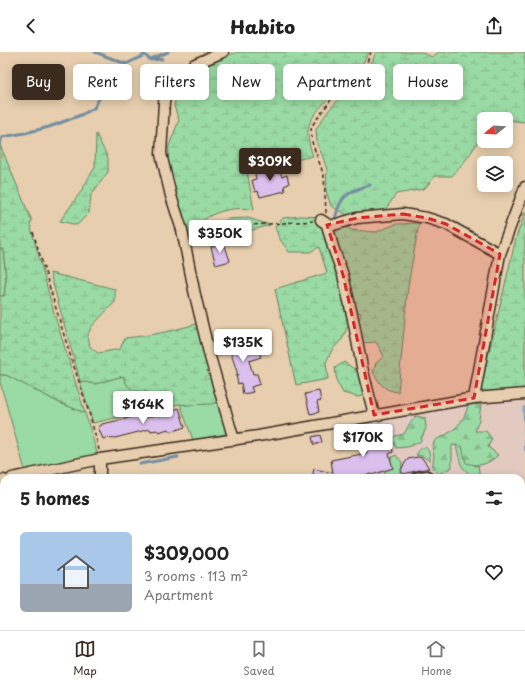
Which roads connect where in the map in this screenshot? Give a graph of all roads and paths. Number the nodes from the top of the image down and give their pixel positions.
1 (223, 52) edge
2 (371, 52) edge
3 (525, 188) edge
4 (324, 223) junction
5 (33, 232) dead end
6 (194, 244) dead end
7 (500, 254) junction
8 (525, 394) edge
9 (474, 398) junction
10 (374, 415) junction
11 (234, 440) junction
12 (100, 459) junction
13 (31, 474) edge
14 (100, 474) edge

1 - 11 street
2 - 4 path
3 - 7 street
4 - 6 path
4 - 7 street
4 - 10 street
5 - 12 path
7 - 9 street
8 - 9 street
9 - 10 street
10 - 11 street
11 - 12 street
12 - 13 street
12 - 14 street

